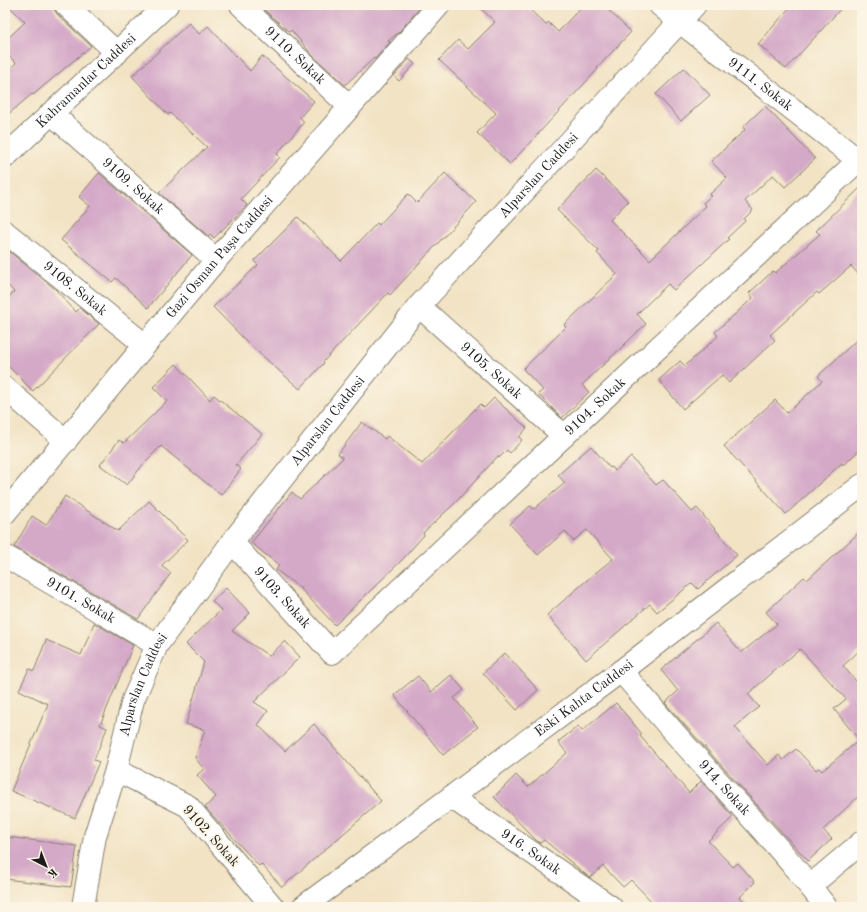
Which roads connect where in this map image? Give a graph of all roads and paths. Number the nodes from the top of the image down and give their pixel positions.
1 (66, 5) edge
2 (167, 5) edge
3 (241, 5) edge
4 (439, 5) edge
5 (660, 5) edge
6 (695, 5) edge
7 (680, 22) junction
8 (117, 53) junction
9 (350, 107) junction
10 (51, 113) junction
11 (5, 157) edge
12 (861, 160) edge
13 (5, 232) edge
14 (216, 260) junction
15 (419, 306) junction
16 (146, 345) junction
17 (5, 388) edge
18 (564, 436) junction
19 (66, 441) junction
20 (862, 485) edge
21 (5, 513) edge
22 (232, 542) junction
23 (5, 556) edge
24 (157, 645) junction
25 (332, 653) joint
26 (621, 671) junction
27 (116, 770) junction
28 (451, 797) junction
29 (862, 842) edge
30 (810, 886) junction
31 (83, 907) edge
32 (273, 907) edge
33 (303, 907) edge
34 (611, 907) edge
35 (826, 907) edge

1 - 8 street
2 - 8 street, Kahramanlar Caddesi
3 - 9 street, 9110. Sokak
4 - 9 street, Gazi Osman Paşa Caddesi
5 - 7 street, 9111. Sokak
6 - 7 street, Alparslan Caddesi
7 - 12 street, 9111. Sokak
7 - 15 street, Alparslan Caddesi
8 - 10 street, Kahramanlar Caddesi
9 - 14 street, Gazi Osman Paşa Caddesi
10 - 11 street, Kahramanlar Caddesi
10 - 14 street, 9109. Sokak
12 - 18 street, 9104. Sokak
13 - 16 street, 9108. Sokak
14 - 16 street, Gazi Osman Paşa Caddesi
15 - 18 street, 9105. Sokak
15 - 22 street, Alparslan Caddesi
16 - 19 street, Gazi Osman Paşa Caddesi
17 - 19 street
18 - 25 street, 9104. Sokak
19 - 21 street, Gazi Osman Paşa Caddesi
20 - 26 street, Eski Kahta Caddesi
22 - 24 street, Alparslan Caddesi
22 - 25 street, 9103. Sokak
23 - 24 street, 9101. Sokak
24 - 27 street, Alparslan Caddesi
26 - 28 street, Eski Kahta Caddesi
26 - 30 street, 914. Sokak
27 - 31 street, Alparslan Caddesi
27 - 32 street, 9102. Sokak
28 - 33 street, Eski Kahta Caddesi
28 - 34 street, 916. Sokak
29 - 30 street
30 - 35 street, 914. Sokak

